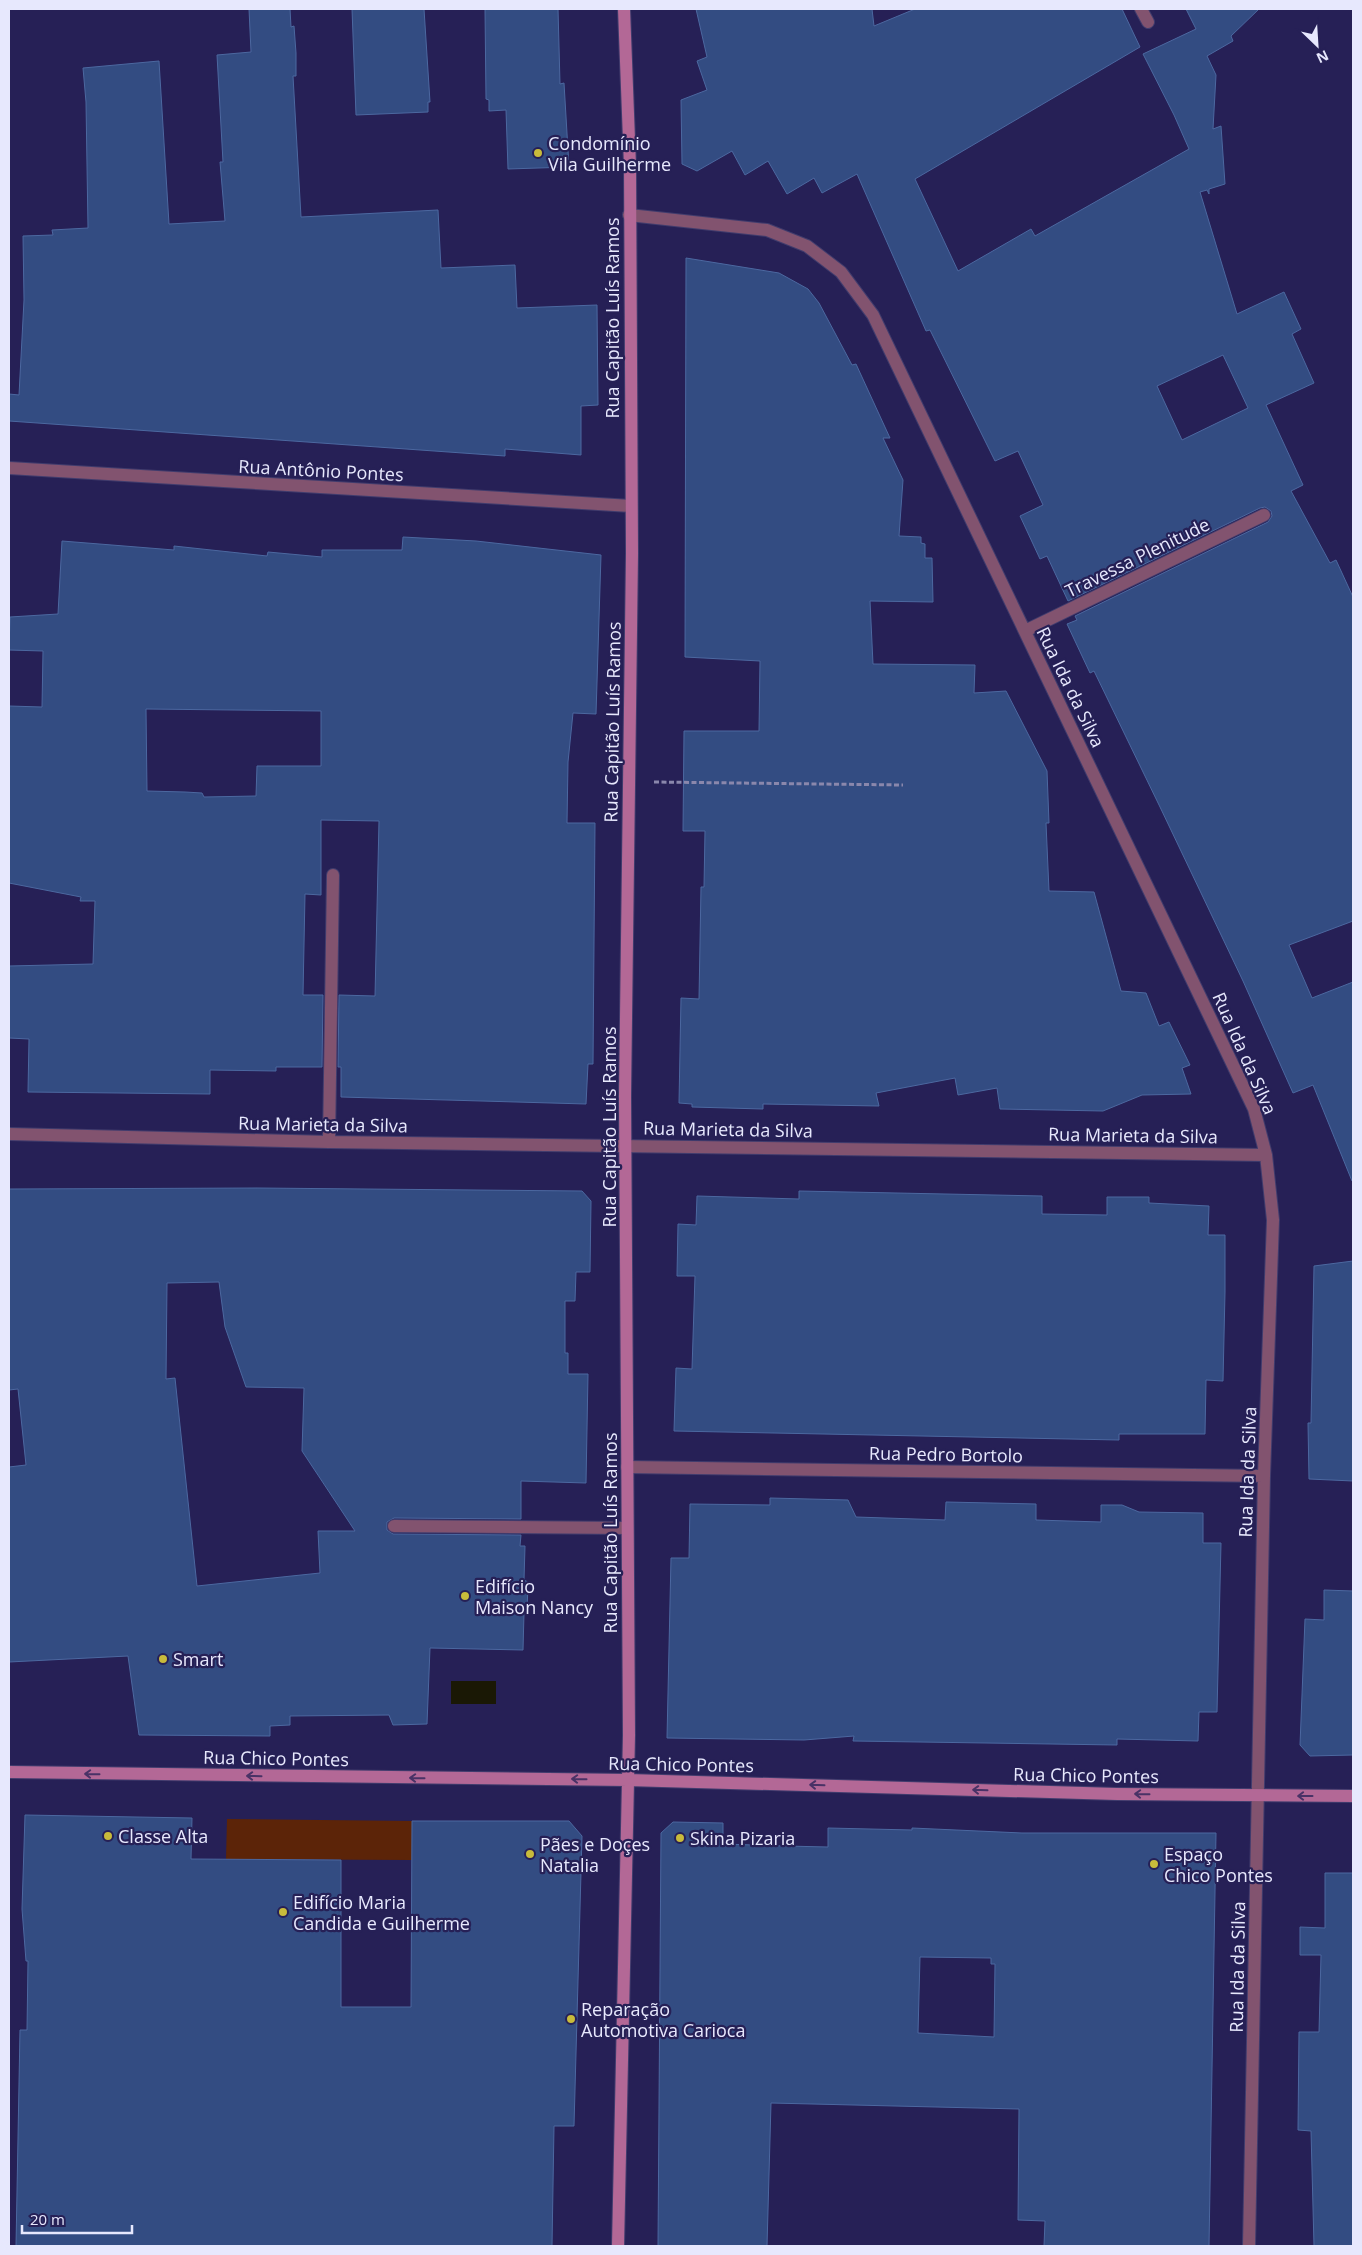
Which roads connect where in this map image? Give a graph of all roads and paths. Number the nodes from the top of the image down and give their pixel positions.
1 (624, 9) edge
2 (1141, 9) edge
3 (1148, 22) dead end
4 (629, 215) junction
5 (9, 468) edge
6 (631, 506) junction
7 (1264, 515) dead end
8 (1025, 631) junction
9 (628, 782) junction
10 (903, 785) dead end
11 (333, 875) dead end
12 (9, 1134) edge
13 (328, 1142) junction
14 (626, 1145) junction
15 (1266, 1155) junction
16 (627, 1468) junction
17 (1264, 1476) junction
18 (394, 1526) dead end
19 (627, 1528) junction
20 (9, 1772) edge
21 (628, 1780) junction
22 (1257, 1795) junction
23 (1353, 1796) edge
24 (618, 2246) edge
25 (1249, 2246) edge

1 - 4 street, Rua Capitão Luís Ramos
2 - 3 street
4 - 6 street, Rua Capitão Luís Ramos
4 - 8 street, Rua Ida da Silva
5 - 6 street, Rua Antônio Pontes
6 - 9 street, Rua Capitão Luís Ramos
7 - 8 street, Travessa Plenitude
8 - 15 street, Rua Ida da Silva
9 - 10 path
9 - 14 street, Rua Capitão Luís Ramos
11 - 13 street
12 - 13 street, Rua Marieta da Silva
13 - 14 street, Rua Marieta da Silva
14 - 15 street, Rua Marieta da Silva
14 - 16 street, Rua Capitão Luís Ramos
15 - 17 street, Rua Ida da Silva
16 - 17 street, Rua Pedro Bortolo
16 - 19 street, Rua Capitão Luís Ramos
17 - 22 street, Rua Ida da Silva
18 - 19 street
19 - 21 street, Rua Capitão Luís Ramos
21 -> 20 street, Rua Chico Pontes
22 -> 21 street, Rua Chico Pontes
21 - 24 street, Rua Capitão Luís Ramos
23 -> 22 street, Rua Chico Pontes
22 - 25 street, Rua Ida da Silva

